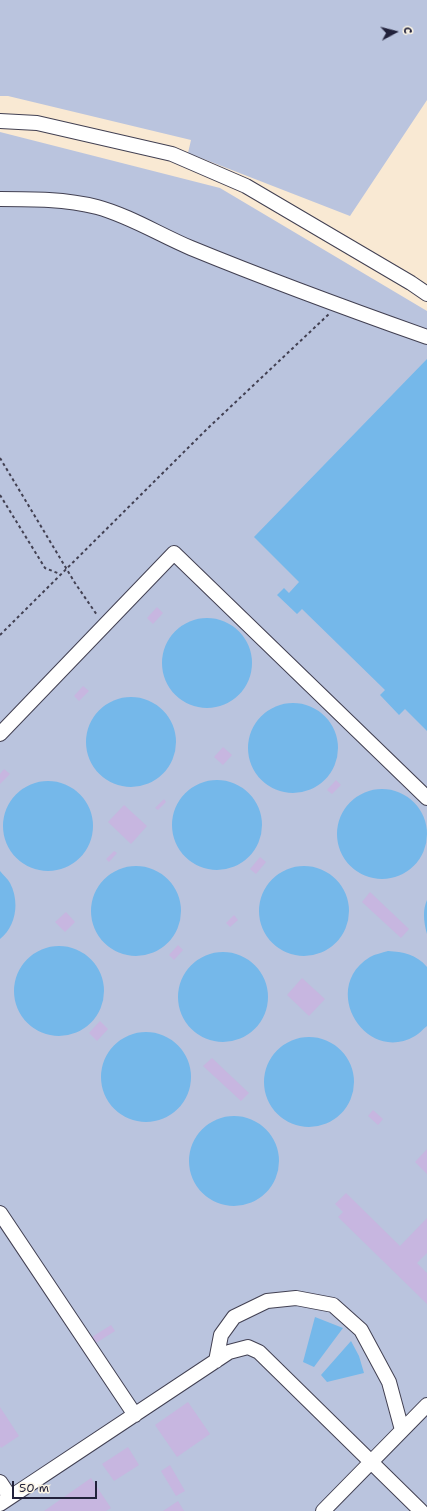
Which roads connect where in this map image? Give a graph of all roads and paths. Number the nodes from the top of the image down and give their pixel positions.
1 (0, 121) edge
2 (0, 199) edge
3 (427, 294) edge
4 (339, 306) junction
5 (427, 337) edge
6 (0, 458) edge
7 (0, 495) edge
8 (66, 568) junction
9 (60, 574) junction
10 (104, 626) junction
11 (0, 634) edge
12 (0, 734) edge
13 (427, 798) edge
14 (0, 1213) edge
15 (216, 1361) junction
16 (427, 1405) edge
17 (135, 1415) junction
18 (402, 1430) junction
19 (371, 1462) junction
20 (0, 1482) edge
21 (5, 1501) edge
22 (322, 1511) edge
23 (421, 1511) edge

1 - 3 lane
2 - 4 lane
4 - 5 lane
4 - 8 path
6 - 8 path
7 - 9 path
8 - 9 path
8 - 10 path
9 - 11 path
10 - 12 lane
10 - 13 lane
14 - 17 lane
15 - 17 lane
15 - 18 lane
15 - 19 lane
16 - 18 lane
17 - 21 lane
18 - 19 lane
19 - 22 lane
19 - 23 lane
20 - 21 lane

